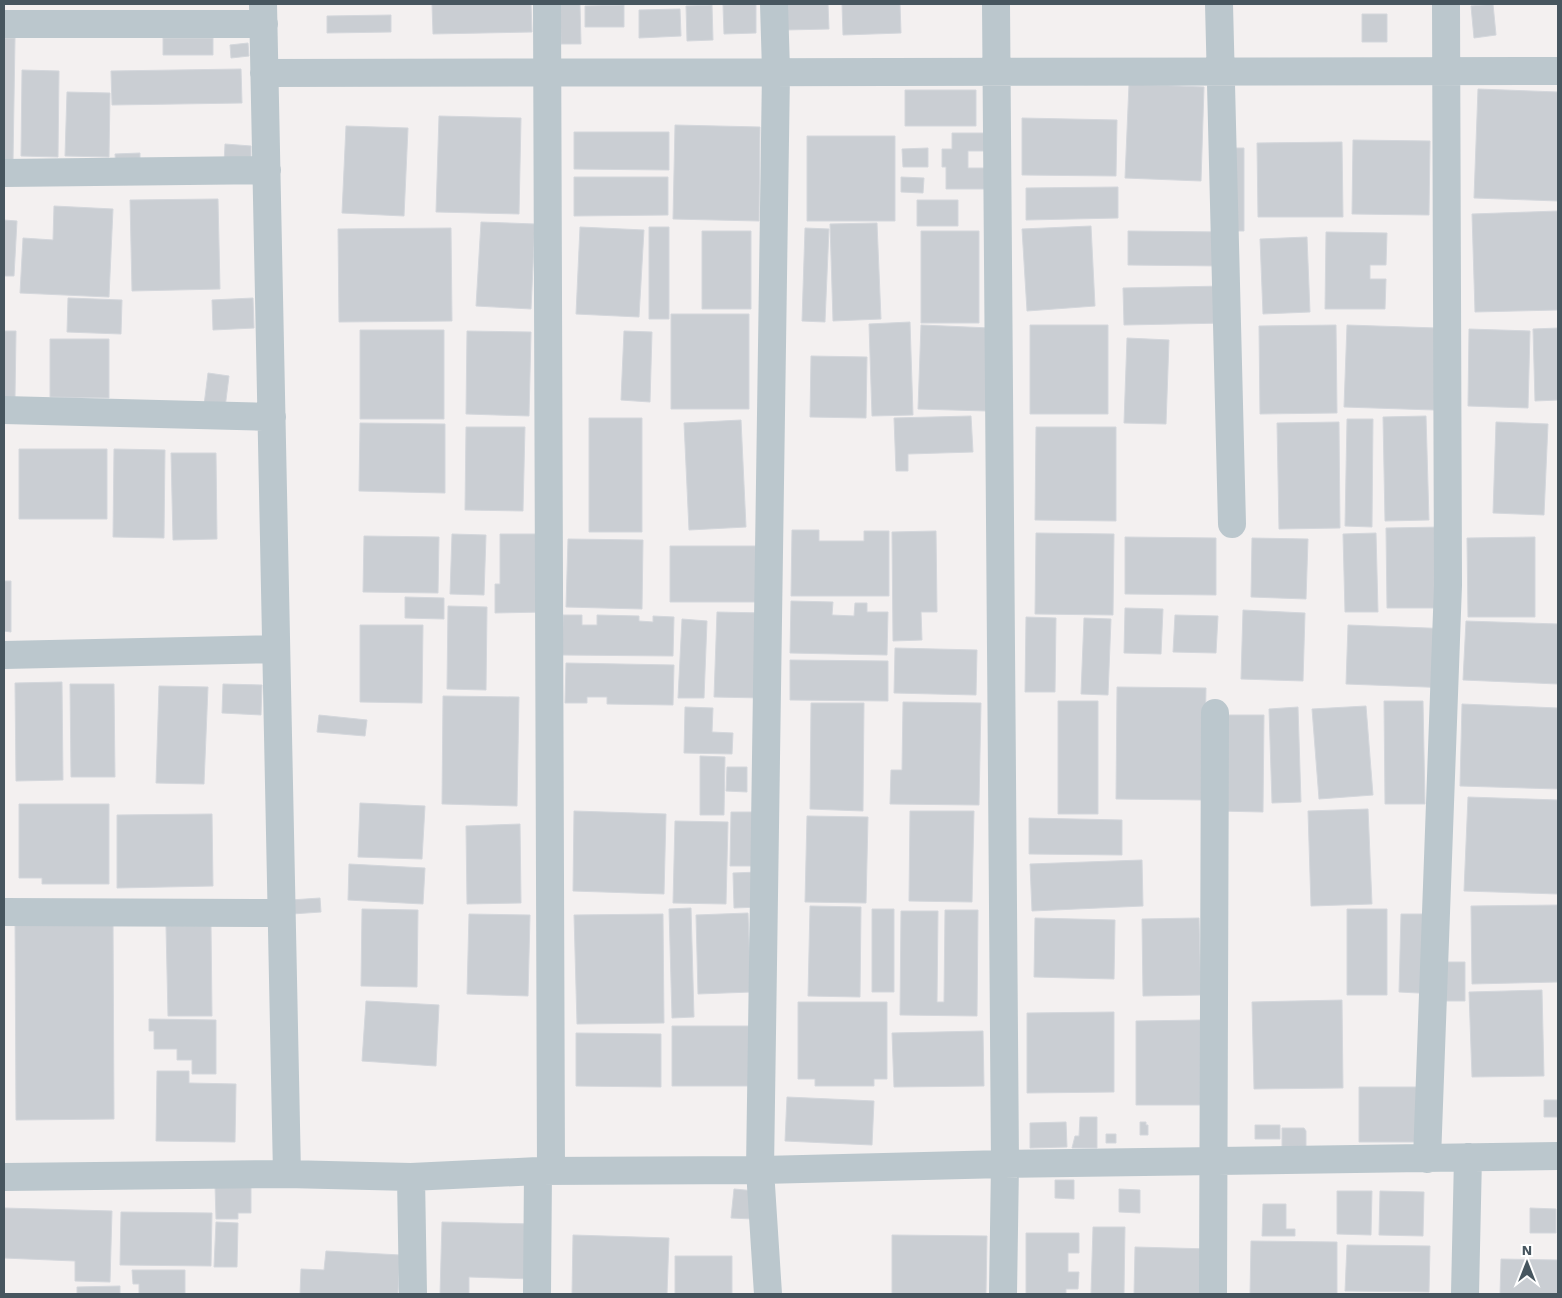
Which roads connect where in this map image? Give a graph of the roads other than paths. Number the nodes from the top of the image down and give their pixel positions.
1 (547, 4) edge
2 (774, 4) edge
3 (996, 4) edge
4 (1219, 4) edge
5 (1446, 4) edge
6 (263, 14) edge
7 (4, 24) edge
8 (776, 71) junction
9 (1221, 71) junction
10 (1558, 71) edge
11 (546, 72) junction
12 (998, 72) junction
13 (264, 73) junction
14 (1448, 73) junction
15 (267, 170) junction
16 (4, 173) edge
17 (4, 410) edge
18 (272, 417) junction
19 (1232, 524) dead end
20 (276, 649) junction
21 (4, 655) edge
22 (1215, 713) dead end
23 (4, 912) edge
24 (281, 913) junction
25 (1558, 1156) edge
26 (1468, 1158) junction
27 (1427, 1159) junction
28 (1212, 1162) junction
29 (1005, 1164) junction
30 (760, 1170) junction
31 (544, 1171) junction
32 (287, 1174) junction
33 (4, 1177) edge
34 (411, 1177) junction
35 (413, 1294) edge
36 (537, 1294) edge
37 (768, 1294) edge
38 (1003, 1294) edge
39 (1213, 1294) edge
40 (1466, 1294) edge

1 - 11 street
2 - 8 street
3 - 12 street
4 - 9 street
5 - 14 street
6 - 7 street
6 - 13 street
8 - 11 street
8 - 12 street
8 - 30 street
9 - 12 street
9 - 14 street
9 - 19 street
10 - 14 street
11 - 13 street
11 - 31 street
12 - 29 street
13 - 15 street
14 - 27 street
15 - 16 street
15 - 18 street
17 - 18 street
18 - 20 street
20 - 21 street
20 - 24 street
22 - 28 street
23 - 24 street
24 - 32 street
25 - 26 street
26 - 27 street
26 - 40 street
27 - 28 street
28 - 29 street
28 - 39 street
29 - 30 street
29 - 38 street
30 - 31 street
30 - 37 street
31 - 34 street
31 - 36 street
32 - 33 street
32 - 34 street
34 - 35 street

